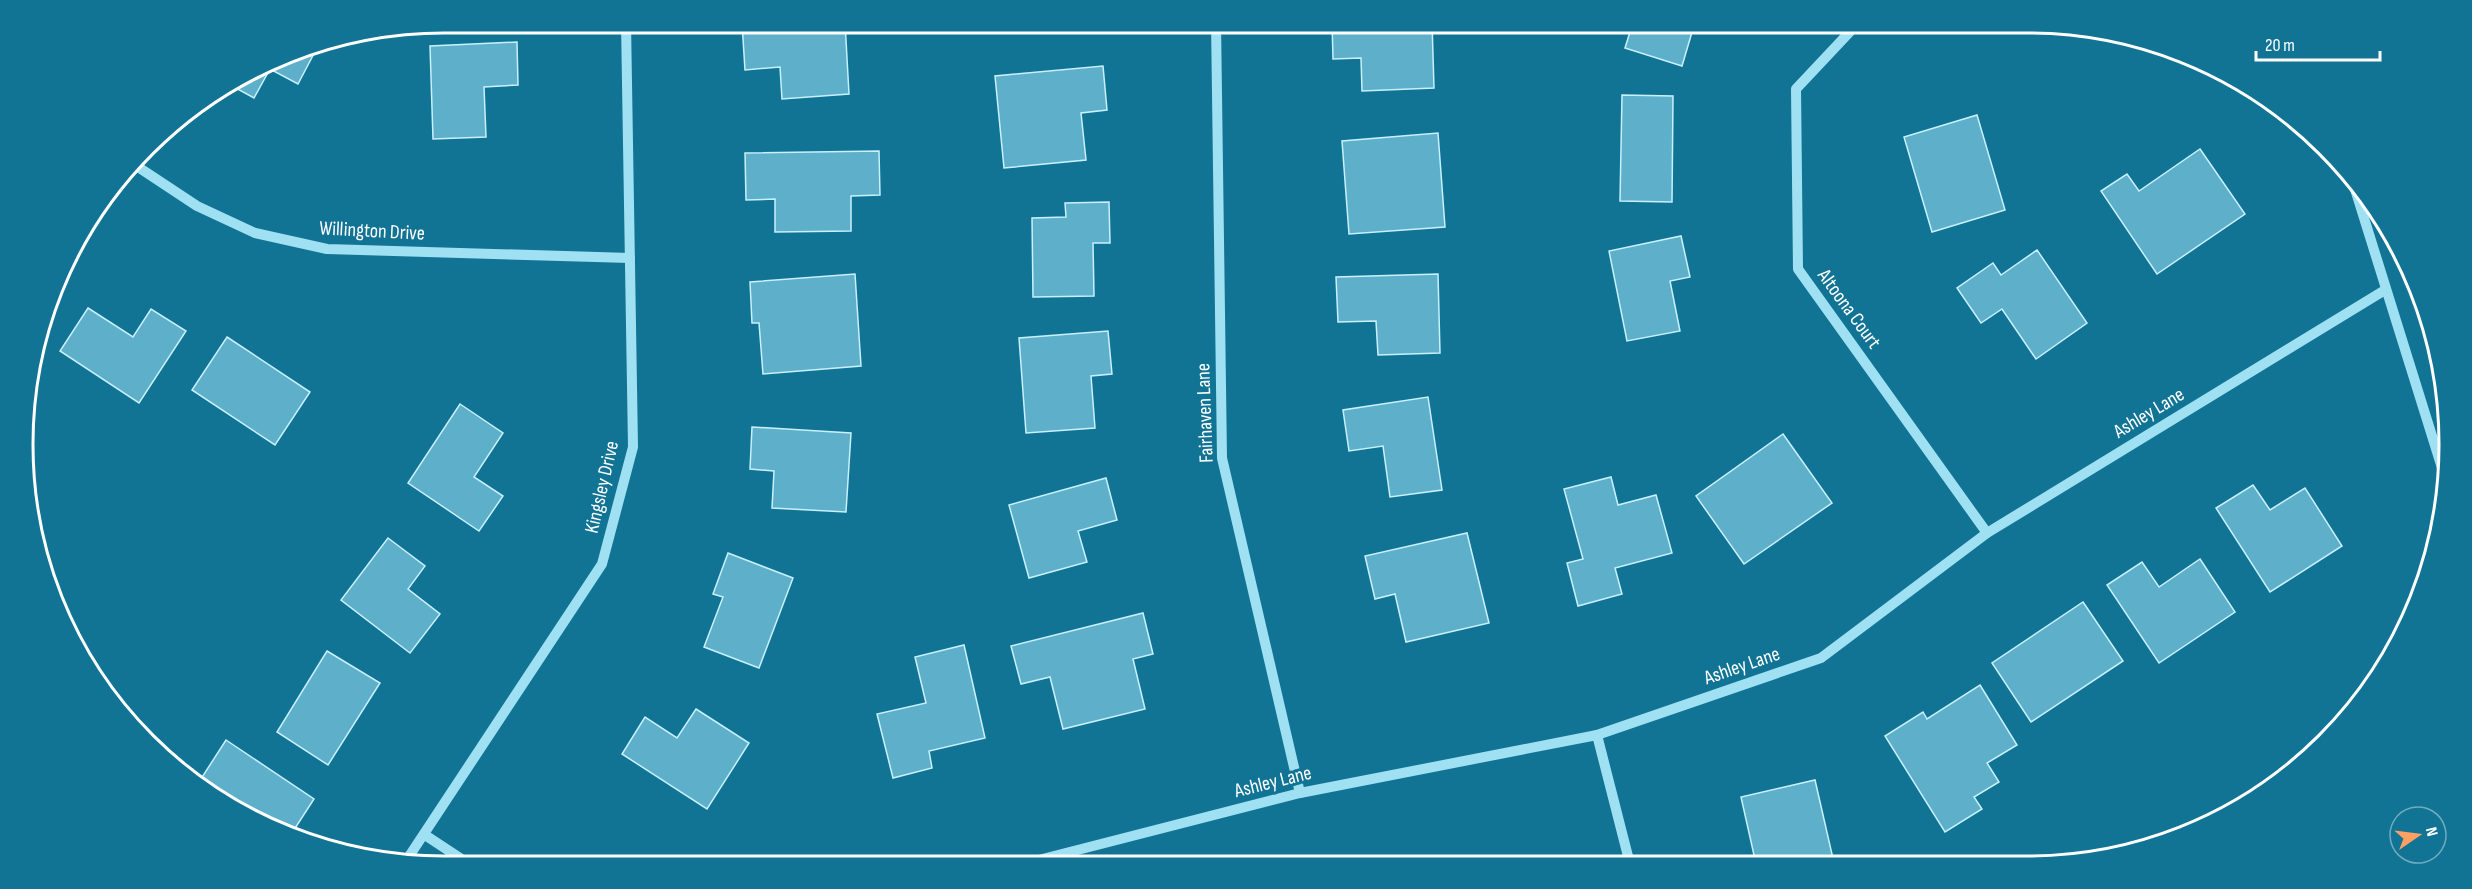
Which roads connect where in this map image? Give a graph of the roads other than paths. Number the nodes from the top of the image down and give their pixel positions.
1 (626, 33) edge
2 (1216, 33) edge
3 (1849, 33) edge
4 (139, 169) edge
5 (2357, 199) edge
6 (630, 258) junction
7 (2385, 290) junction
8 (2439, 457) edge
9 (1987, 533) junction
10 (1597, 735) junction
11 (1300, 793) junction
12 (425, 835) junction
13 (411, 854) edge
14 (457, 856) edge
15 (1054, 856) edge
16 (1628, 856) edge

1 - 6 street, Kingsley Drive
2 - 11 street, Fairhaven Lane
3 - 9 street, Altoona Court
4 - 6 street, Willington Drive
5 - 7 street
6 - 12 street, Kingsley Drive
7 - 8 street
7 - 9 street, Ashley Lane
9 - 10 street, Ashley Lane
10 - 11 street, Ashley Lane
10 - 16 street
11 - 15 street, Ashley Lane
12 - 13 street, Kingsley Drive
12 - 14 street

